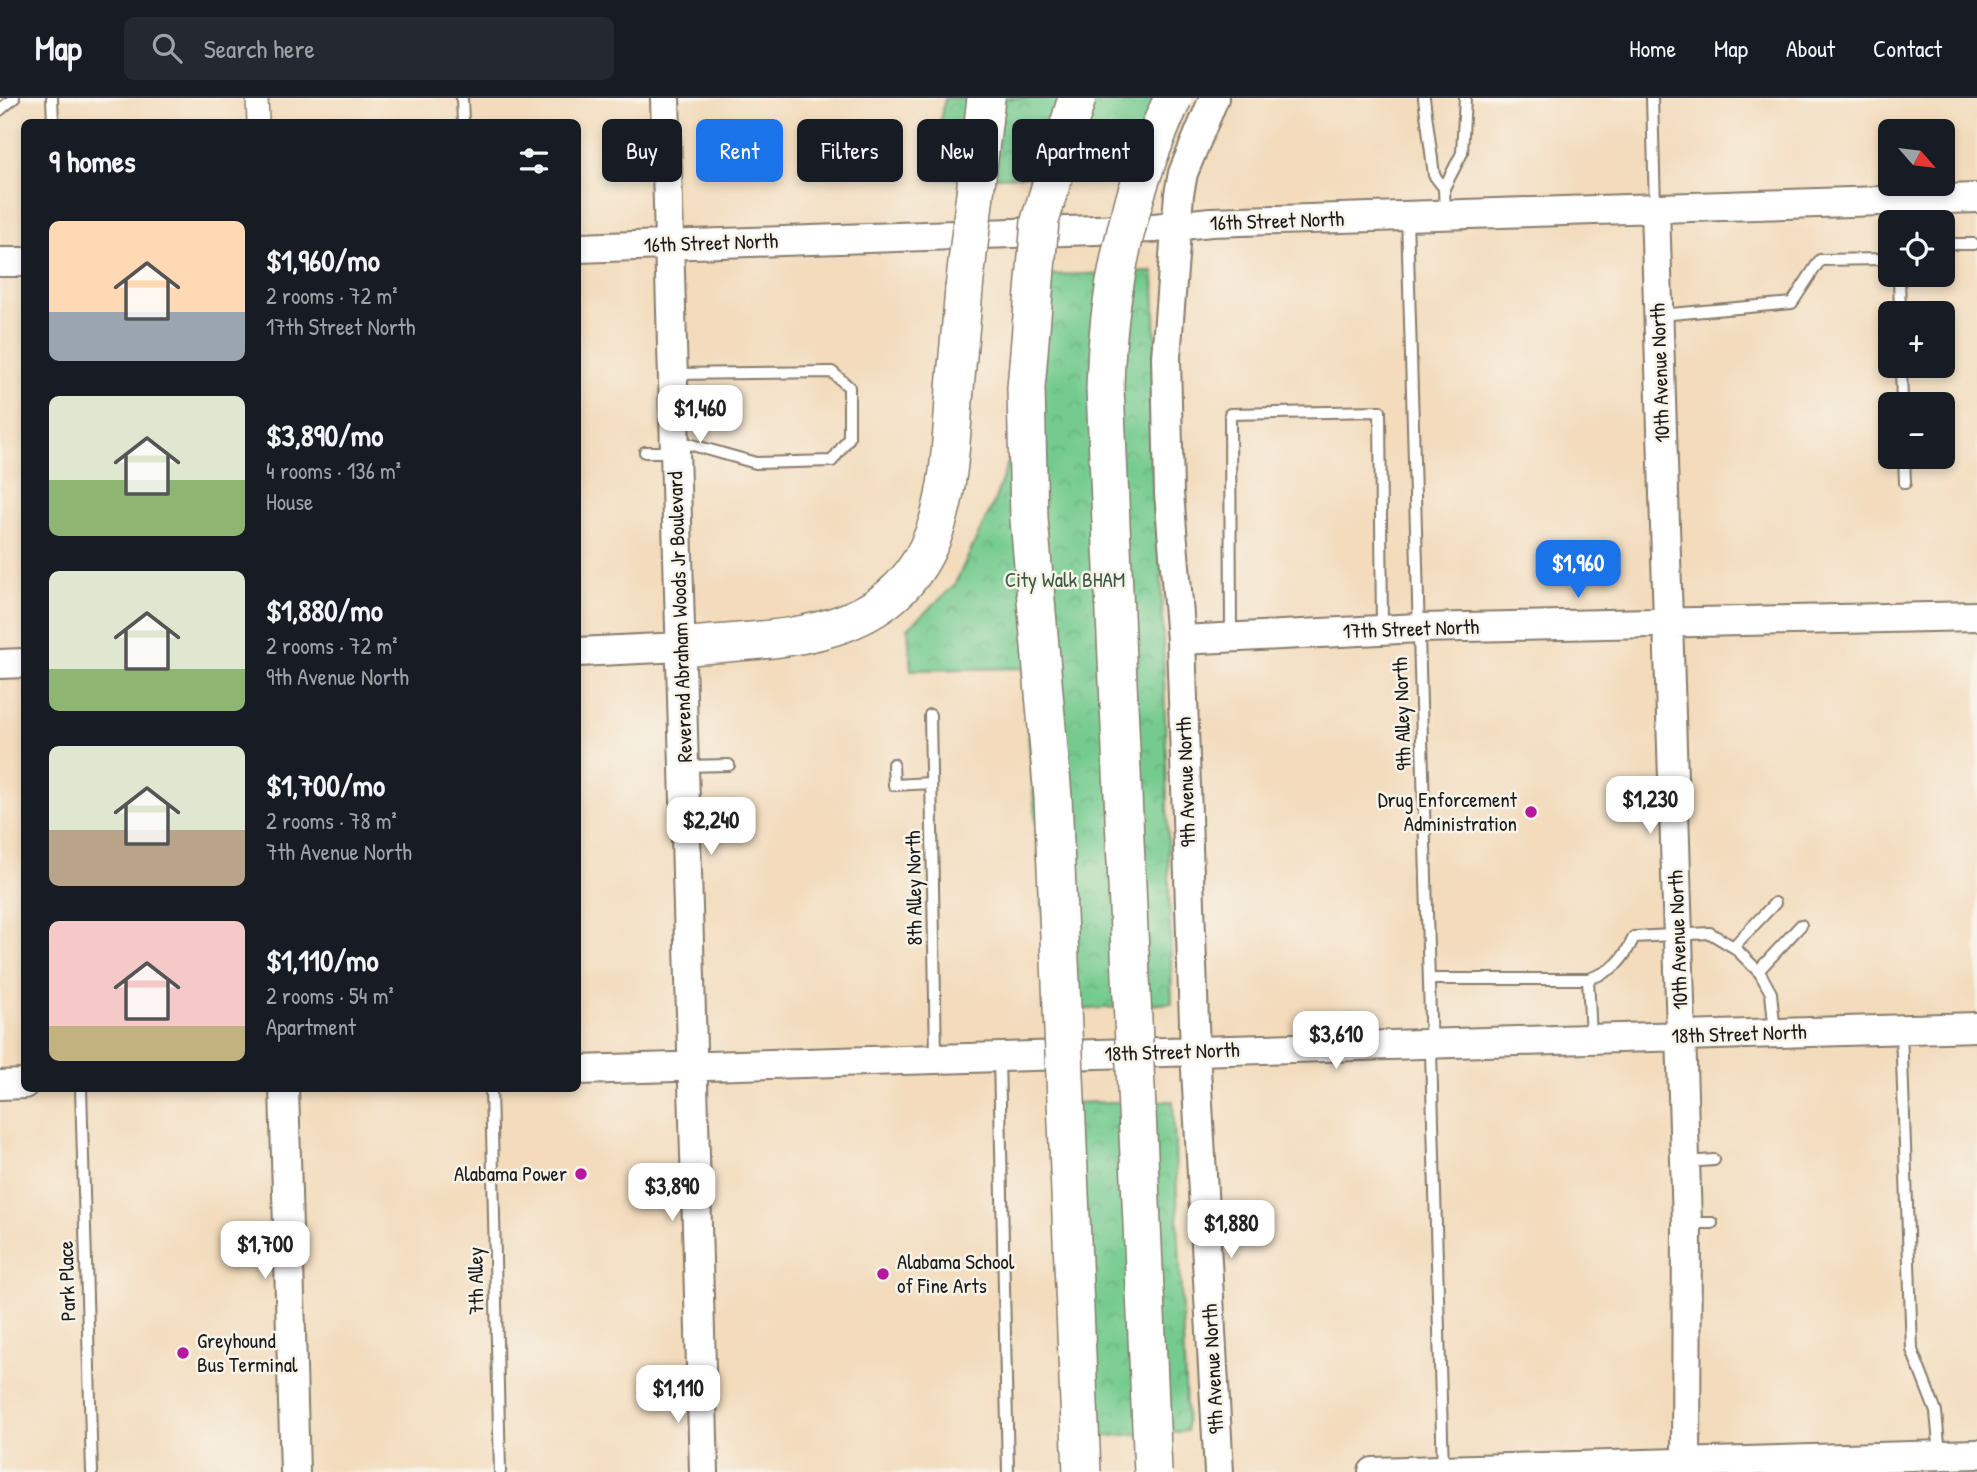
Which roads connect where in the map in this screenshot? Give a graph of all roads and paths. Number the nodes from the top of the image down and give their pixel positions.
1 (14, 98) edge
2 (52, 98) edge
3 (257, 98) edge
4 (462, 98) edge
5 (665, 98) edge
6 (986, 98) edge
7 (1077, 98) edge
8 (1173, 98) edge
9 (1214, 98) edge
10 (1424, 98) edge
11 (1465, 98) edge
12 (1652, 98) edge
13 (0, 110) edge
14 (53, 119) edge
15 (258, 119) edge
16 (463, 119) edge
17 (1977, 198) edge
18 (1445, 201) junction
19 (1655, 208) junction
20 (1905, 210) edge
21 (1878, 211) edge
22 (1408, 216) junction
23 (1176, 228) junction
24 (669, 244) junction
25 (1955, 244) edge
26 (1974, 244) dead end
27 (581, 248) edge
28 (1878, 259) edge
29 (0, 262) edge
30 (21, 262) edge
31 (1658, 315) junction
32 (673, 374) junction
33 (675, 446) junction
34 (645, 452) dead end
35 (1904, 469) edge
36 (1905, 483) dead end
37 (1977, 616) edge
38 (1668, 623) junction
39 (1419, 628) junction
40 (1382, 630) junction
41 (1231, 636) junction
42 (1181, 640) junction
43 (681, 647) junction
44 (581, 652) edge
45 (21, 663) edge
46 (0, 664) edge
47 (930, 715) dead end
48 (893, 764) dead end
49 (729, 765) dead end
50 (684, 766) junction
51 (931, 783) junction
52 (1775, 903) dead end
53 (1801, 925) dead end
54 (1678, 936) junction
55 (1734, 947) junction
56 (1758, 971) junction
57 (1429, 979) junction
58 (1588, 979) junction
59 (1977, 1027) edge
60 (1901, 1029) junction
61 (1774, 1033) junction
62 (1681, 1036) junction
63 (1591, 1039) junction
64 (1431, 1044) junction
65 (1195, 1052) junction
66 (999, 1058) junction
67 (936, 1060) junction
68 (693, 1067) junction
69 (581, 1070) edge
70 (21, 1084) edge
71 (0, 1085) edge
72 (81, 1092) edge
73 (284, 1092) edge
74 (491, 1092) edge
75 (1714, 1160) dead end
76 (1685, 1162) junction
77 (1977, 1454) edge
78 (1940, 1455) junction
79 (1686, 1462) junction
80 (1754, 1466) edge
81 (1443, 1470) junction
82 (92, 1472) edge
83 (295, 1472) edge
84 (500, 1472) edge
85 (704, 1472) edge
86 (1007, 1472) edge
87 (1082, 1472) edge
88 (1153, 1472) edge
89 (1219, 1472) edge
90 (1373, 1472) edge

1 - 13 lane
2 - 14 lane
3 - 15 street
4 - 16 lane
5 - 24 street, Reverend Abraham Woods Jr Boulevard
6 - 43 highway, bridge
7 - 87 highway, bridge
8 - 88 highway, bridge
9 - 23 street, 9th Avenue North
10 - 18 lane
11 - 18 lane
12 - 19 lane
17 - 20 street, 16th Street North
18 - 19 street, 16th Street North
18 - 22 street, 16th Street North
19 - 21 street, 16th Street North
19 - 31 street, 10th Avenue North
22 - 23 street, 16th Street North
22 - 39 lane, 9th Alley North
23 - 24 street, 16th Street North
23 - 42 street, 9th Avenue North
24 - 27 street, 16th Street North
24 - 32 street, Reverend Abraham Woods Jr Boulevard
25 - 26 lane
28 - 31 lane
29 - 30 street
31 - 38 street, 10th Avenue North
32 - 33 street, Reverend Abraham Woods Jr Boulevard
32 - 33 lane
33 - 34 lane
33 - 43 street, Reverend Abraham Woods Jr Boulevard
35 - 36 lane
37 - 38 street, 17th Street North
38 - 39 street, 17th Street North
38 - 54 street, 10th Avenue North
39 - 40 street, 17th Street North
39 - 57 lane, 9th Alley North
40 - 41 street, 17th Street North
40 - 41 lane
41 - 42 street, 17th Street North
42 - 65 street, 9th Avenue North
43 - 44 street
43 - 50 street, Reverend Abraham Woods Jr Boulevard
45 - 46 street
47 - 51 lane, 8th Alley North
48 - 51 lane
49 - 50 lane
50 - 68 street, Reverend Abraham Woods Jr Boulevard
51 - 67 lane, 8th Alley North
52 - 55 lane
53 - 56 lane
54 - 55 lane
54 - 58 lane
54 - 62 street, 10th Avenue North
55 - 56 lane
56 - 61 lane
57 - 58 lane
57 - 64 lane, 9th Alley North
58 - 63 lane
59 - 60 street, 18th Street North
60 - 61 street, 18th Street North
60 - 78 lane
61 - 62 street, 18th Street North
62 - 63 street, 18th Street North
62 - 76 street, 10th Avenue North
63 - 64 street, 18th Street North
64 - 65 street, 18th Street North
64 - 81 lane, 9th Alley North
65 - 66 street, 18th Street North
65 - 89 street, 9th Avenue North
66 - 67 street, 18th Street North
66 - 86 lane
67 - 68 street, 18th Street North
68 - 69 street, 18th Street North
68 - 85 street, Reverend Abraham Woods Jr Boulevard
70 - 71 street
72 - 82 lane, Park Place
73 - 83 street
74 - 84 lane, 7th Alley
75 - 76 lane
76 - 79 street, 10th Avenue North
77 - 78 street
78 - 80 street
79 - 80 street
79 - 81 street
81 - 90 street

